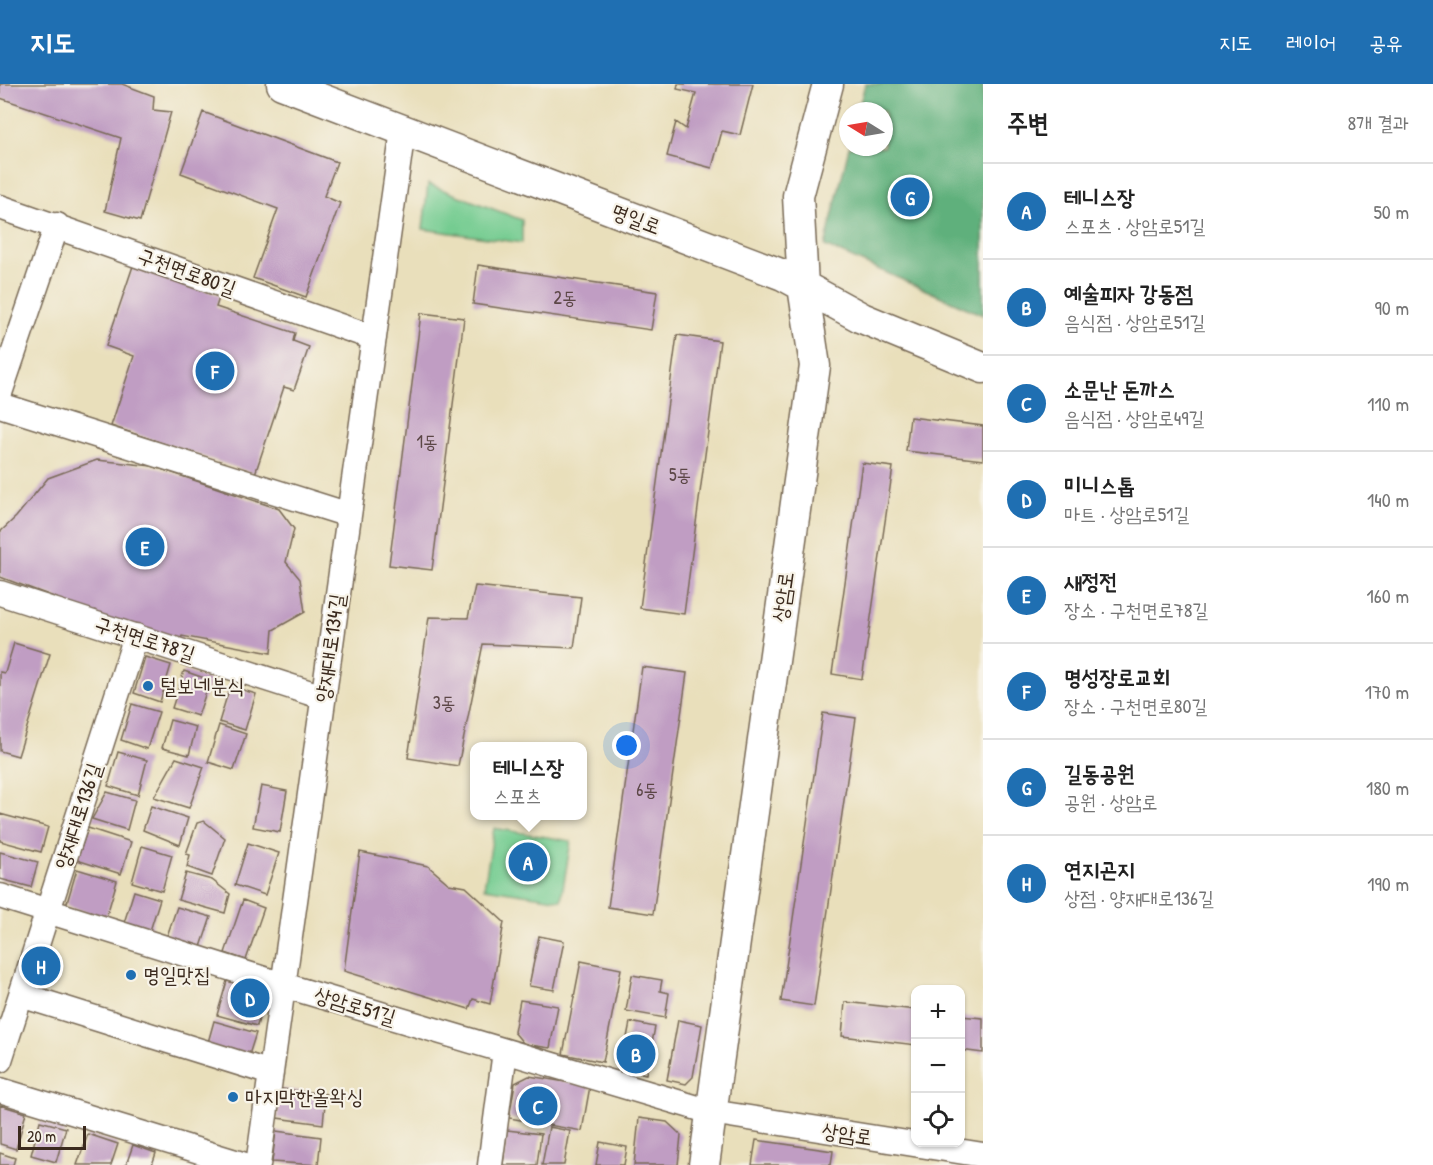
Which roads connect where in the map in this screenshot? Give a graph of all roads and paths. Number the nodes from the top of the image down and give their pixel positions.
1 (282, 84) edge
2 (828, 84) edge
3 (403, 130) junction
4 (0, 207) edge
5 (57, 225) junction
6 (803, 286) junction
7 (374, 338) junction
8 (983, 368) edge
9 (0, 393) edge
10 (0, 405) edge
11 (349, 516) junction
12 (0, 593) edge
13 (136, 636) junction
14 (323, 697) junction
15 (0, 896) edge
16 (48, 911) junction
17 (283, 985) junction
18 (21, 995) junction
19 (505, 1050) junction
20 (0, 1060) edge
21 (271, 1073) junction
22 (0, 1090) edge
23 (711, 1112) junction
24 (983, 1155) edge
25 (933, 1157) edge
26 (245, 1165) edge
27 (258, 1165) edge
28 (490, 1165) edge
29 (704, 1165) edge

1 - 3 street, 명일로
2 - 6 street, 상암로
3 - 6 street, 명일로
3 - 7 street, 양재대로134길
4 - 5 street, 구천면로80길
5 - 7 street, 구천면로80길
5 - 9 street
6 - 8 street, 명일로
6 - 23 street, 상암로
7 - 11 street, 양재대로134길
10 - 11 street
11 - 14 street, 양재대로134길
12 - 13 street, 구천면로78길
13 - 14 street, 구천면로78길
13 - 16 street, 양재대로136길
14 - 17 street, 양재대로134길
15 - 16 street, 상암로51길
16 - 17 street, 상암로51길
16 - 18 street, 양재대로136길
17 - 19 street, 상암로51길
17 - 21 street, 양재대로134길
18 - 20 street, 양재대로136길
18 - 21 street
19 - 23 street, 상암로51길
19 - 28 street
21 - 27 street, 양재대로134길
22 - 26 street
23 - 25 street, 상암로
23 - 29 street, 상암로
24 - 25 street, 상암로

